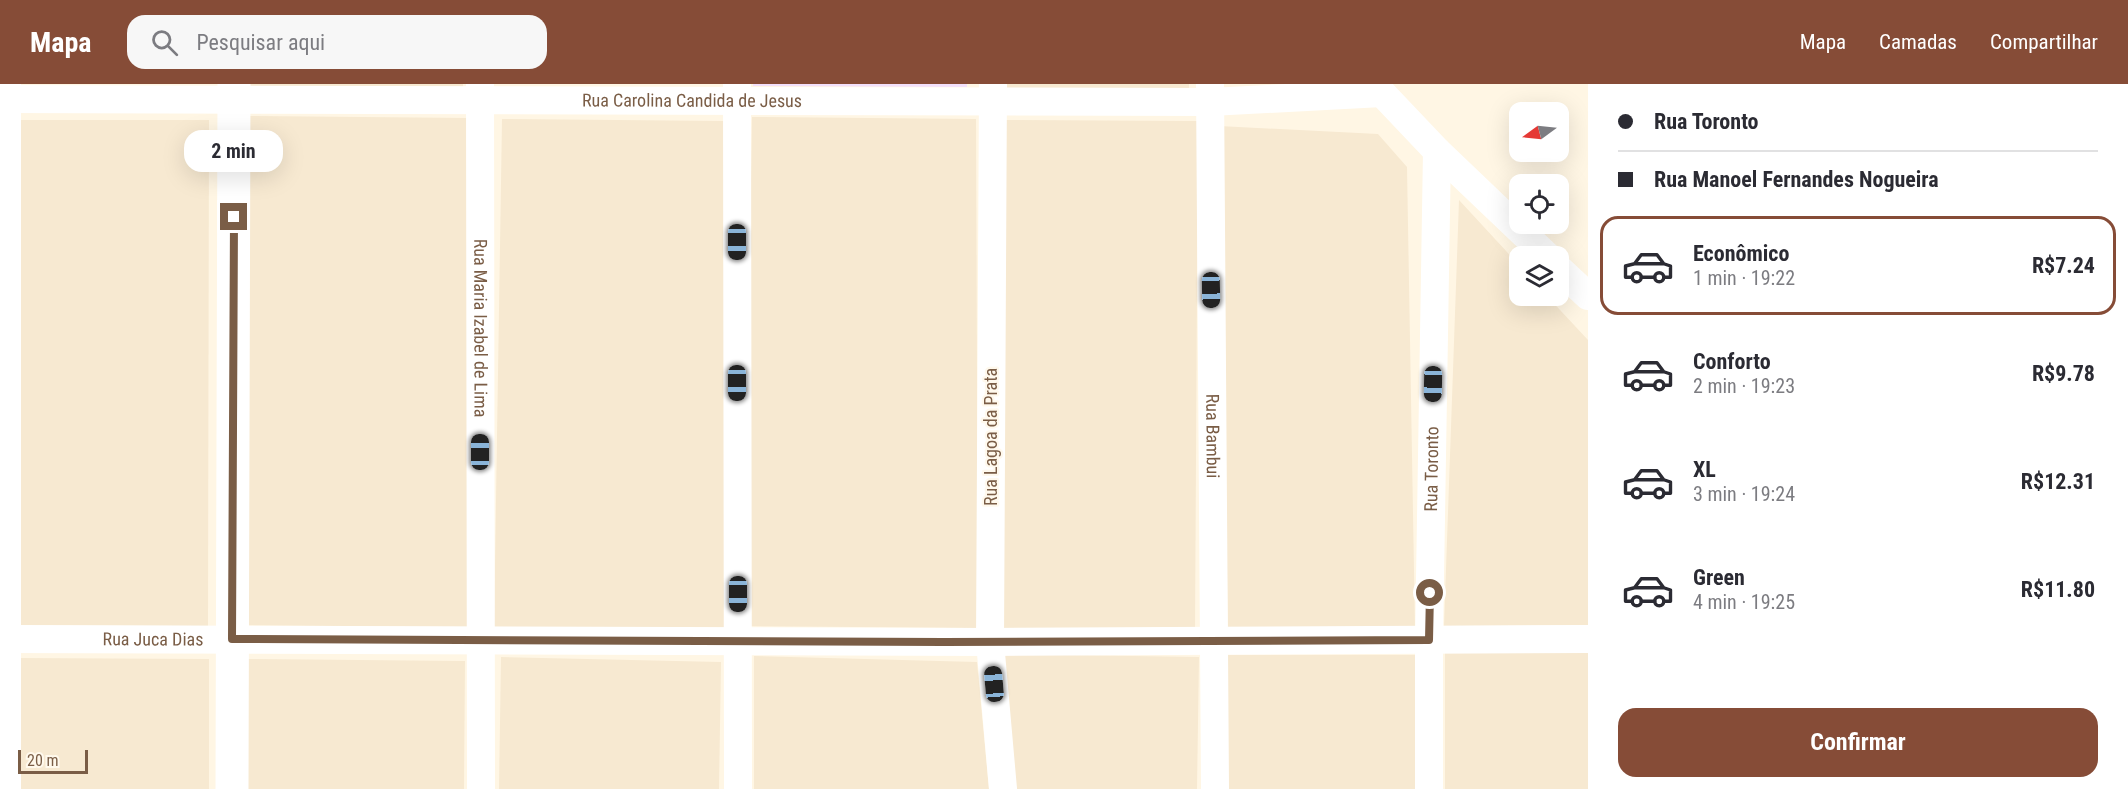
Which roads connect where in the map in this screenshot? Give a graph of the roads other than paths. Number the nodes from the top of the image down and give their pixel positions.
1 (1379, 89) edge
2 (234, 92) edge
3 (480, 92) edge
4 (737, 93) edge
5 (993, 93) edge
6 (1210, 93) edge
7 (5, 94) edge
8 (1437, 151) junction
9 (1537, 246) edge
10 (1569, 278) edge
11 (1588, 296) edge
12 (3, 639) edge
13 (232, 639) junction
14 (1588, 639) edge
15 (480, 640) junction
16 (1429, 640) junction
17 (738, 641) junction
18 (1214, 641) junction
19 (990, 642) junction
20 (7, 789) edge
21 (232, 789) edge
22 (481, 789) edge
23 (738, 789) edge
24 (1003, 789) edge
25 (1215, 789) edge
26 (1429, 789) edge

1 - 6 street, Rua Carolina Candida de Jesus
1 - 8 street
2 - 3 street, Rua Carolina Candida de Jesus
2 - 7 street, Rua Carolina Candida de Jesus
2 - 13 street
3 - 4 street, Rua Carolina Candida de Jesus
3 - 15 street, Rua Maria Izabel de Lima
4 - 5 street, Rua Carolina Candida de Jesus
4 - 17 street
5 - 6 street, Rua Carolina Candida de Jesus
5 - 19 street, Rua Lagoa da Prata
6 - 18 street, Rua Bambui
7 - 12 street
8 - 9 street
8 - 16 street, Rua Toronto
10 - 11 street
12 - 13 street, Rua Juca Dias
12 - 20 street
13 - 15 street, Rua Juca Dias
13 - 21 street
14 - 16 street, Rua Juca Dias
15 - 17 street, Rua Juca Dias
15 - 22 street, Rua Maria Izabel de Lima
16 - 18 street, Rua Juca Dias
16 - 26 street, Rua Toronto
17 - 19 street, Rua Juca Dias
17 - 23 street
18 - 19 street, Rua Juca Dias
18 - 25 street, Rua Bambui
19 - 24 street, Rua Lagoa da Prata

